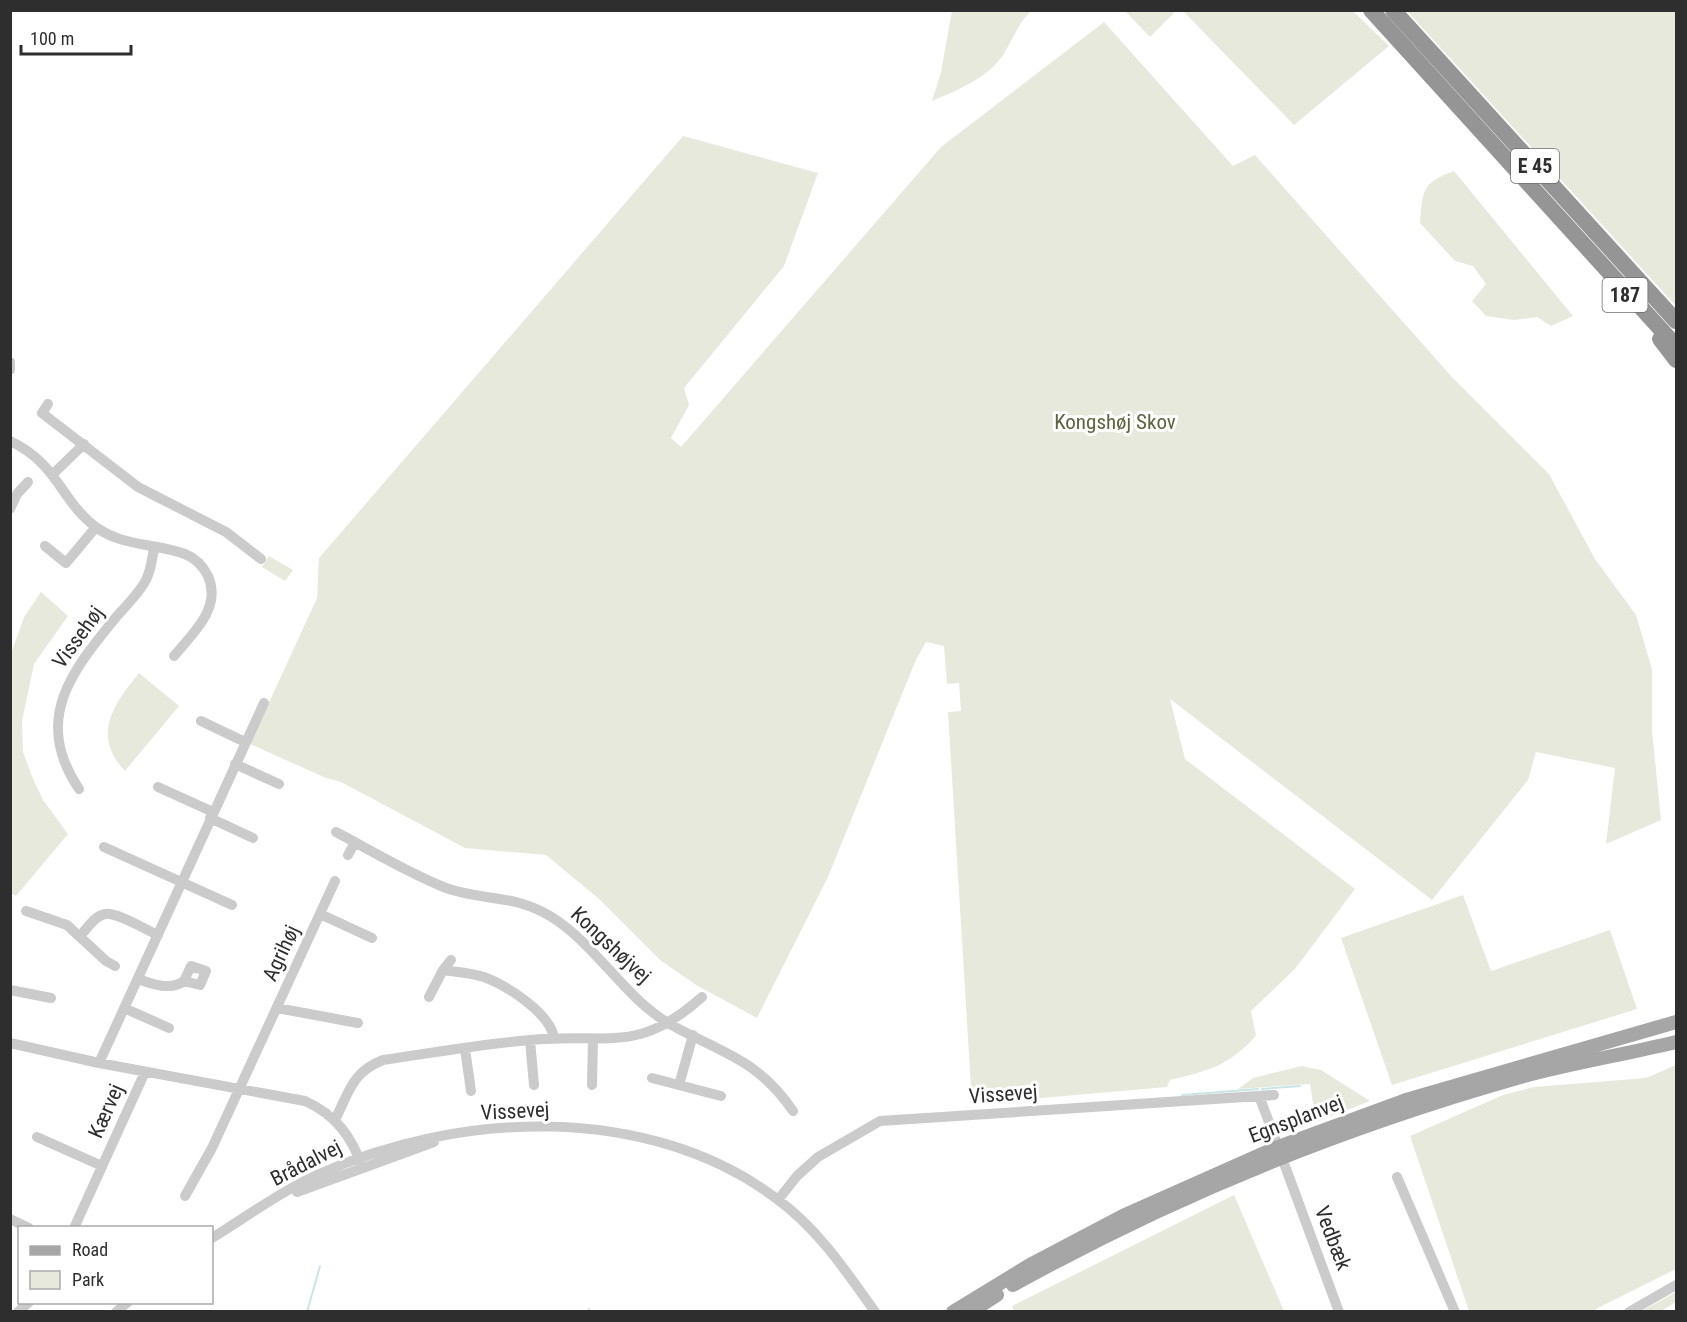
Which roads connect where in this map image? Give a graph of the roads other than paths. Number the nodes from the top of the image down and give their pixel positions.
1 (1371, 10) edge
2 (1393, 10) edge
3 (1572, 231) junction
4 (1677, 321) edge
5 (1677, 345) edge
6 (1677, 360) edge
7 (10, 362) edge
8 (10, 370) edge
9 (48, 405) dead end
10 (10, 441) edge
11 (84, 444) junction
12 (53, 474) junction
13 (28, 482) dead end
14 (10, 509) edge
15 (96, 527) junction
16 (45, 546) dead end
17 (154, 549) junction
18 (261, 559) dead end
19 (174, 656) dead end
20 (264, 703) dead end
21 (201, 721) dead end
22 (245, 742) junction
23 (235, 764) junction
24 (279, 784) dead end
25 (158, 787) dead end
26 (79, 789) dead end
27 (212, 815) junction
28 (336, 832) dead end
29 (253, 838) dead end
30 (355, 842) junction
31 (104, 847) dead end
32 (348, 855) dead end
33 (335, 881) dead end
34 (182, 882) junction
35 (232, 906) dead end
36 (26, 911) dead end
37 (320, 914) junction
38 (158, 935) junction
39 (80, 936) junction
40 (372, 938) dead end
41 (451, 960) dead end
42 (116, 966) dead end
43 (443, 970) junction
44 (138, 979) junction
45 (184, 981) dead end
46 (10, 990) edge
47 (429, 997) dead end
48 (702, 997) dead end
49 (51, 998) dead end
50 (124, 1008) junction
51 (277, 1008) junction
52 (1677, 1022) edge
53 (358, 1023) dead end
54 (669, 1023) junction
55 (169, 1028) dead end
56 (1677, 1033) edge
57 (693, 1035) junction
58 (554, 1039) junction
59 (593, 1039) junction
60 (530, 1040) junction
61 (1677, 1042) edge
62 (10, 1043) edge
63 (465, 1049) junction
64 (1616, 1053) junction
65 (99, 1063) junction
66 (145, 1072) junction
67 (652, 1078) dead end
68 (534, 1085) dead end
69 (592, 1085) dead end
70 (679, 1085) junction
71 (240, 1088) junction
72 (471, 1091) dead end
73 (1274, 1095) dead end
74 (721, 1096) dead end
75 (1258, 1096) junction
76 (793, 1111) dead end
77 (335, 1120) junction
78 (36, 1137) dead end
79 (1275, 1138) dead end
80 (361, 1163) junction
81 (102, 1166) junction
82 (1286, 1166) dead end
83 (1397, 1177) dead end
84 (185, 1196) dead end
85 (778, 1200) junction
86 (10, 1219) edge
87 (27, 1226) edge
88 (74, 1226) edge
89 (213, 1237) edge
90 (1677, 1285) edge
91 (958, 1310) edge
92 (875, 1311) edge
93 (1339, 1311) edge
94 (1455, 1311) edge
95 (1629, 1311) edge

1 - 3 highway, E 45
2 - 4 highway, E 45
3 - 5 highway, E 45
3 - 6 highway, 187
7 - 8 street
9 - 11 street
10 - 12 street
11 - 12 street
11 - 18 street
12 - 15 street
13 - 14 street
15 - 16 street
15 - 17 street
17 - 19 street
17 - 26 street, Vissehøj
20 - 22 street
21 - 22 street
22 - 23 street
23 - 24 street
23 - 27 street
25 - 27 street
27 - 29 street
27 - 34 street
28 - 30 street, Kongshøjvej
30 - 32 street
30 - 54 street, Kongshøjvej
31 - 34 street
33 - 37 street, Agrihøj
34 - 35 street
34 - 38 street
36 - 39 street
37 - 40 street, Agrihøj
37 - 51 street, Agrihøj
38 - 39 street
38 - 44 street
39 - 42 street
41 - 43 street
43 - 47 street
43 - 58 street
44 - 45 street
44 - 50 street
46 - 49 street
48 - 54 street
50 - 55 street
50 - 65 street
51 - 53 street, Agrihøj
51 - 71 street, Agrihøj
52 - 91 main road, Egnsplanvej
54 - 57 street, Kongshøjvej
54 - 59 street
56 - 64 main road
57 - 70 street
57 - 76 street, Kongshøjvej
58 - 59 street
58 - 60 street
59 - 69 street
60 - 63 street
60 - 68 street
61 - 64 main road, Egnsplanvej
62 - 65 street
63 - 72 street
63 - 77 street
64 - 91 main road, Egnsplanvej
65 - 66 street
66 - 71 street
66 - 81 street, Kærvej
67 - 70 street
70 - 74 street
71 - 77 street
71 - 84 street
73 - 75 street, Vissevej
75 - 79 street
75 - 85 street, Vissevej
77 - 80 street
78 - 81 street, Kærvej
80 - 85 street, Vissevej
80 - 89 street, Brådalvej
81 - 88 street, Kærvej
82 - 93 street, Vedbæk
83 - 94 street
85 - 92 street, Vissevej
86 - 87 street
90 - 95 street

